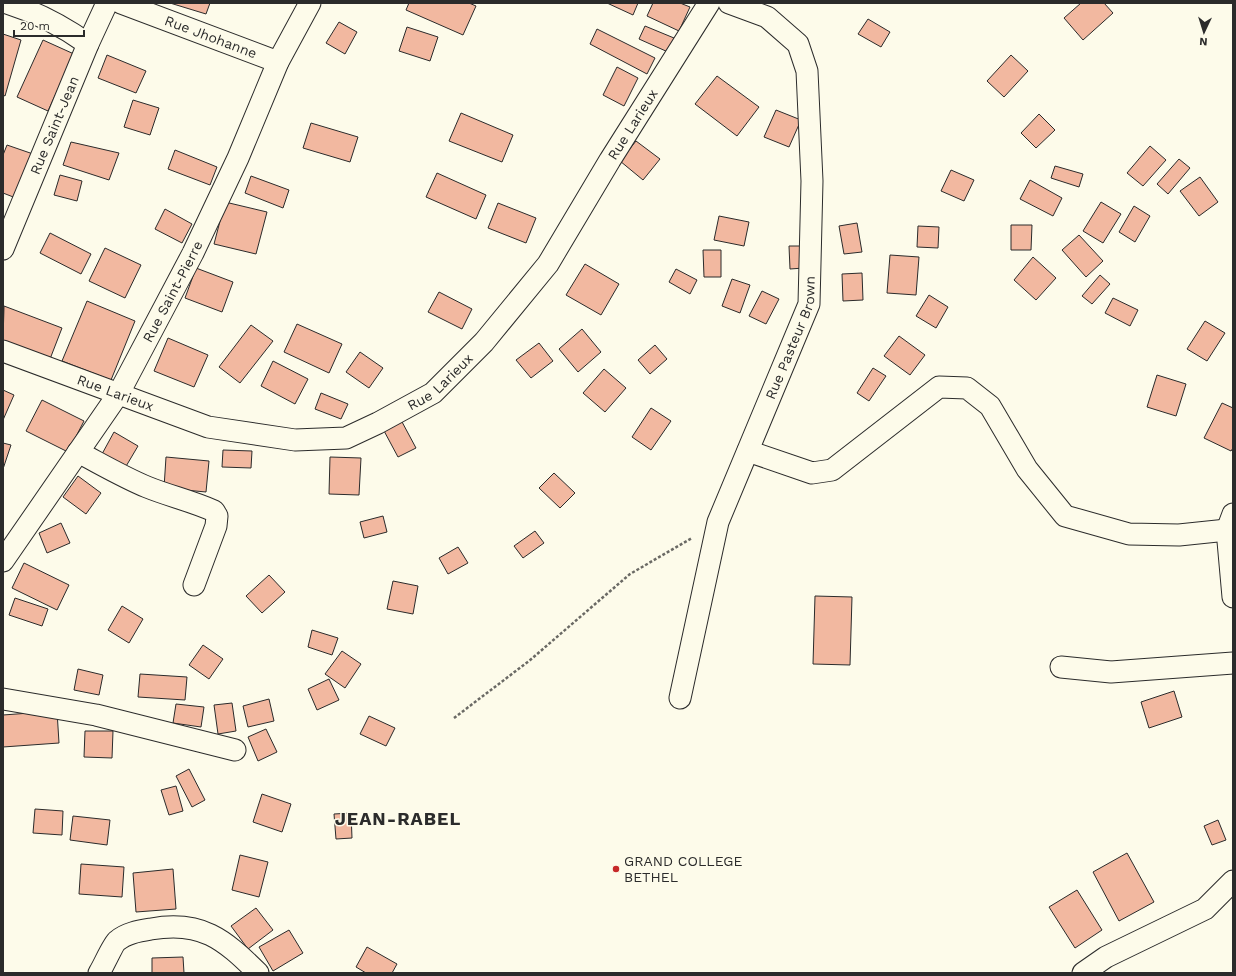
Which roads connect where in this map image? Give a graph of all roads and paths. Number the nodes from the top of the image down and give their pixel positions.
1 (7, 3) edge
2 (107, 3) edge
3 (121, 3) edge
4 (310, 3) edge
5 (709, 3) edge
6 (729, 3) edge
7 (88, 44) junction
8 (278, 62) junction
9 (3, 249) edge
10 (3, 351) edge
11 (119, 393) junction
12 (748, 451) junction
13 (78, 452) junction
14 (718, 522) junction
15 (1230, 522) edge
16 (3, 562) edge
17 (194, 585) dead end
18 (1233, 597) edge
19 (1233, 663) edge
20 (1061, 667) dead end
21 (680, 698) dead end
22 (3, 699) edge
23 (454, 718) dead end
24 (235, 750) dead end
25 (1233, 881) edge
26 (99, 973) edge
27 (258, 973) edge
28 (1083, 973) edge

1 - 7 street
2 - 7 street, Rue Saint-Jean
3 - 8 street, Rue Jhohanne
4 - 8 street, Rue Saint-Pierre
5 - 11 street, Rue Larieux
6 - 12 street, Rue Pasteur Brown
7 - 9 street, Rue Saint-Jean
8 - 11 street, Rue Saint-Pierre
10 - 11 street, Rue Larieux
11 - 13 street, Rue Saint-Pierre
12 - 14 street, Rue Pasteur Brown
12 - 15 street
13 - 16 street, Rue Saint-Pierre
13 - 17 street
14 - 21 street, Rue Pasteur Brown
14 - 23 path
15 - 18 street
19 - 20 street
22 - 24 street
25 - 28 street
26 - 27 street

